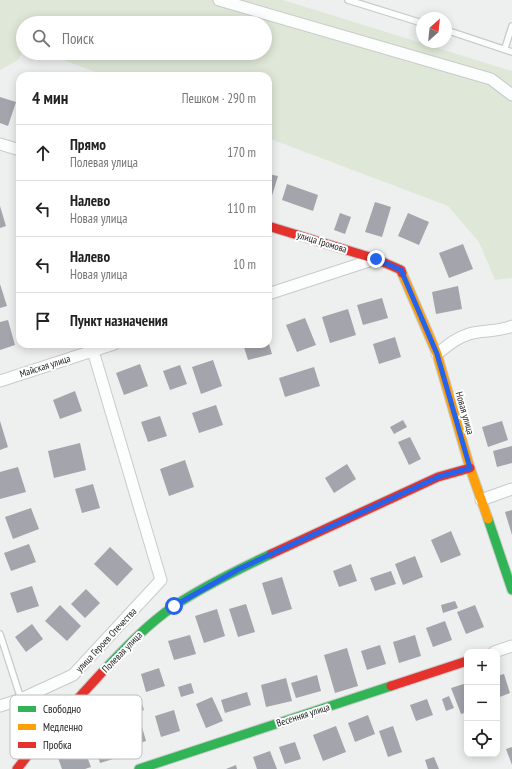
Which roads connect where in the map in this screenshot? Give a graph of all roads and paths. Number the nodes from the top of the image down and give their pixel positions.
1 (219, 0) edge
2 (348, 0) edge
3 (416, 21) edge
4 (512, 26) edge
5 (452, 32) edge
6 (505, 48) junction
7 (512, 52) edge
8 (512, 95) edge
9 (0, 144) edge
10 (16, 149) edge
11 (272, 227) edge
12 (376, 259) junction
13 (272, 293) edge
14 (512, 326) edge
15 (89, 348) edge
16 (92, 348) edge
17 (437, 354) junction
18 (0, 381) edge
19 (470, 468) junction
20 (512, 489) edge
21 (481, 500) junction
22 (512, 590) edge
23 (0, 634) edge
24 (512, 646) edge
25 (500, 650) edge
26 (464, 662) edge
27 (72, 675) junction
28 (94, 681) junction
29 (20, 695) edge
30 (30, 695) edge
31 (81, 695) edge
32 (10, 703) edge
33 (0, 706) edge
34 (26, 759) edge
35 (18, 769) edge
36 (139, 769) edge

1 - 8 street
2 - 3 lane
4 - 6 lane
5 - 6 lane
6 - 7 lane
9 - 10 street
11 - 12 street, улица Громова
12 - 13 street
12 - 17 street, Новая улица
14 - 17 street
15 - 18 street, Майская улица
16 - 27 street, улица Героев Отечества
17 - 19 street, Новая улица
19 - 21 street, Новая улица
19 - 28 street, Полевая улица
20 - 21 street
21 - 22 street, Новая улица
23 - 29 lane
24 - 25 street
26 - 36 street, Весенняя улица
27 - 28 street
27 - 30 street, улица Героев Отечества
28 - 31 street, Полевая улица
32 - 33 street, улица Героев Отечества
34 - 35 street, Полевая улица

